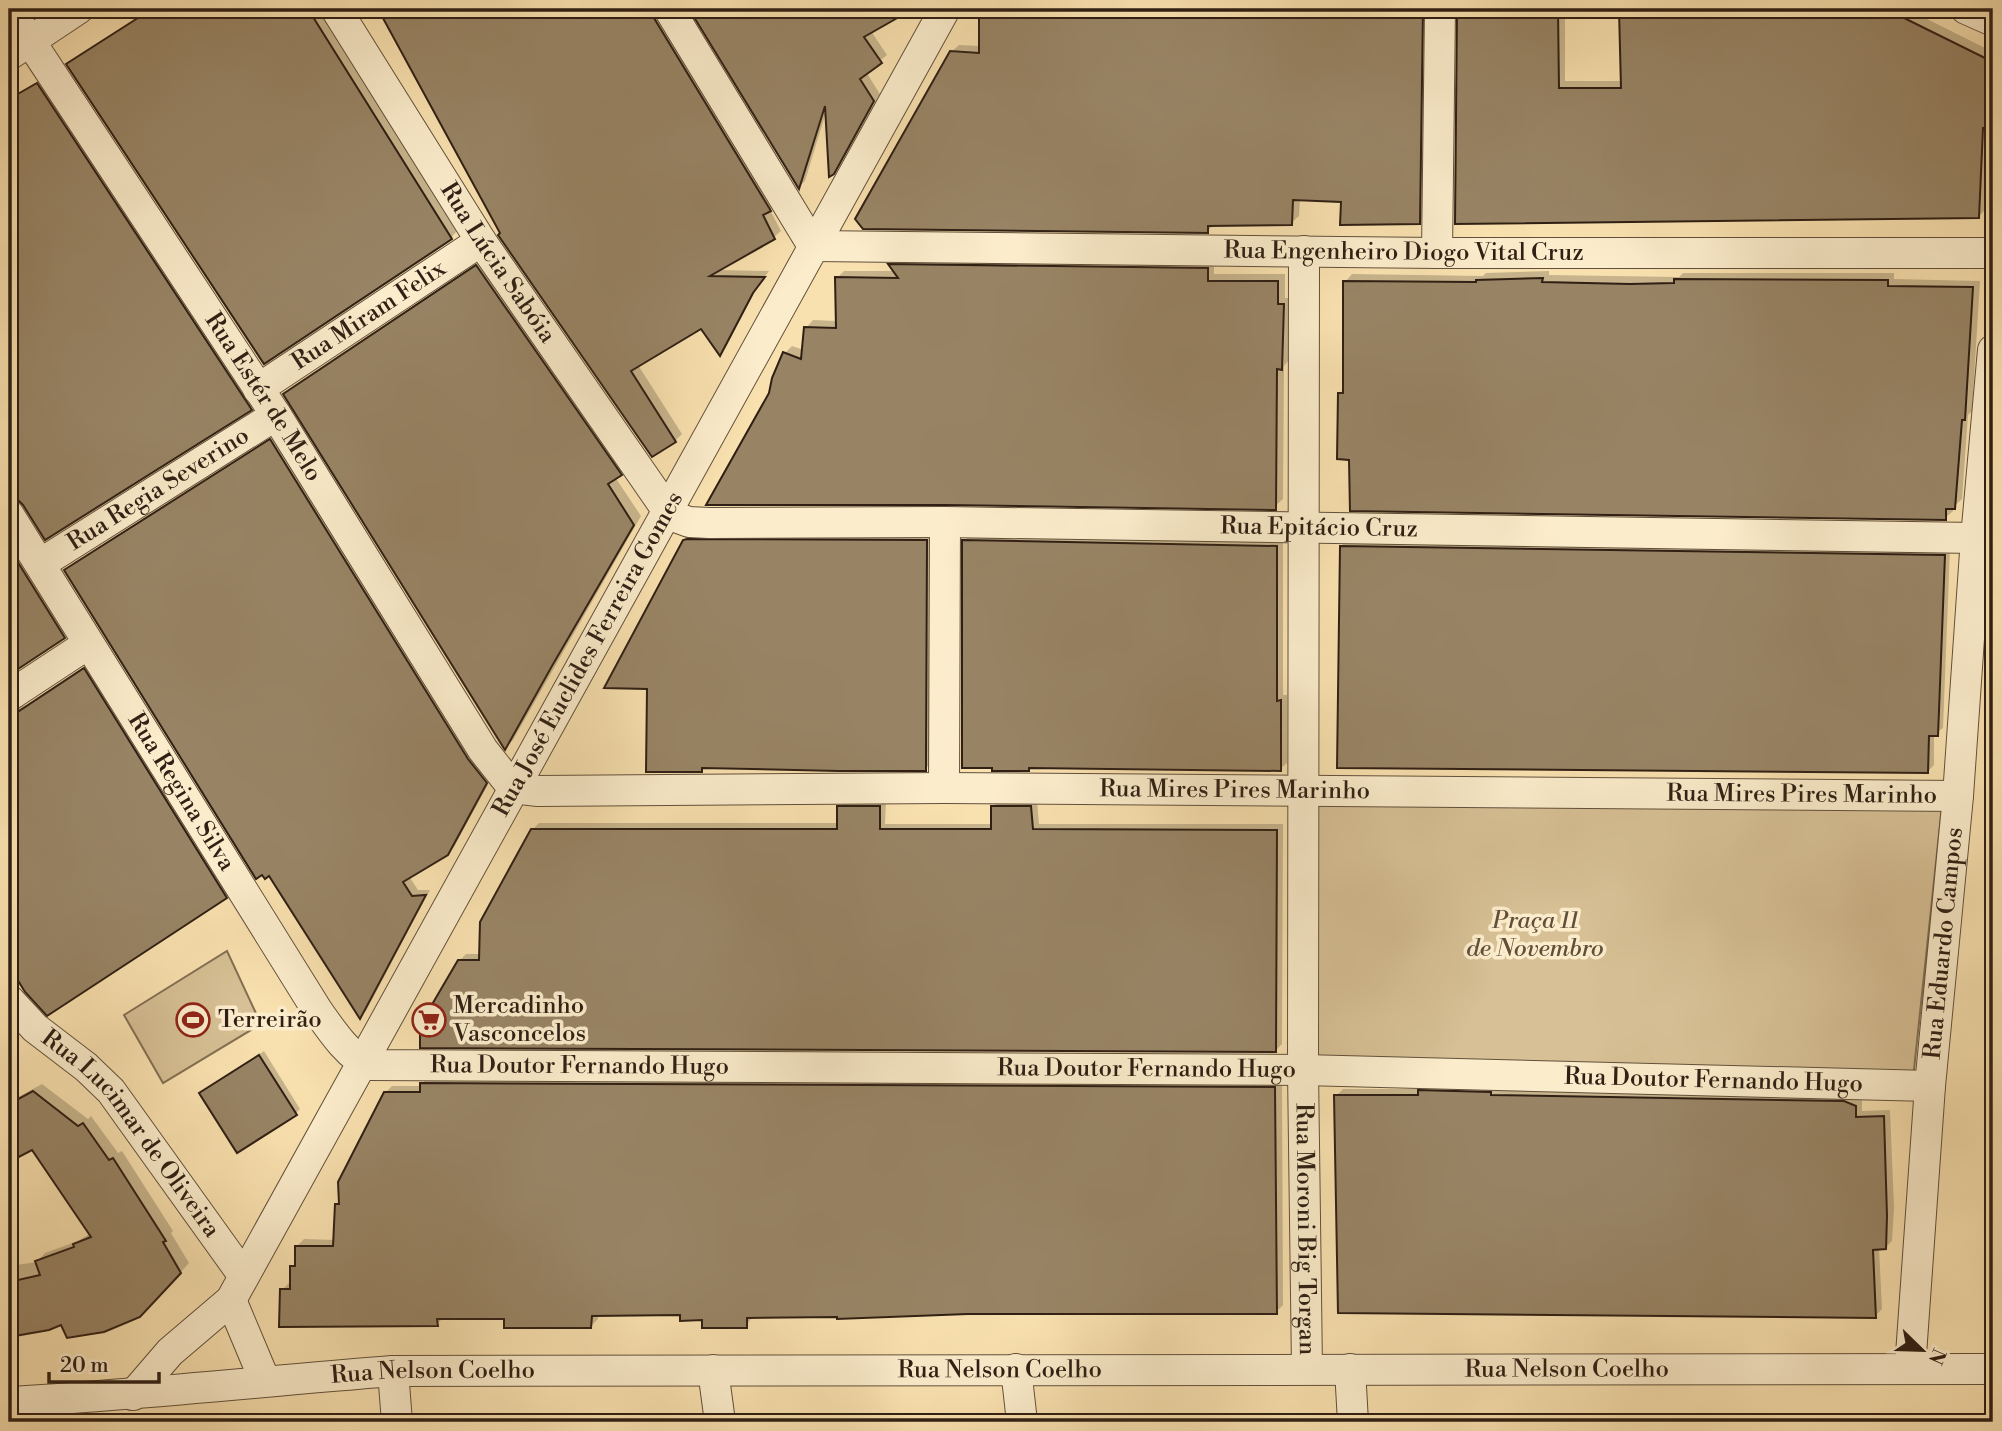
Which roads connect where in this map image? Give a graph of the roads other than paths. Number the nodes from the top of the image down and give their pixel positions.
1 (9, 9) edge
2 (78, 9) edge
3 (337, 9) edge
4 (669, 9) edge
5 (945, 9) edge
6 (1440, 9) edge
7 (1966, 9) edge
8 (1993, 21) edge
9 (19, 49) edge
10 (481, 242) junction
11 (813, 246) junction
12 (1304, 251) junction
13 (1437, 253) junction
14 (1993, 253) edge
15 (1993, 350) edge
16 (258, 389) junction
17 (276, 415) junction
18 (667, 510) junction
19 (9, 515) edge
20 (945, 522) junction
21 (1303, 527) junction
22 (1976, 538) junction
23 (40, 564) junction
24 (88, 644) junction
25 (9, 696) edge
26 (513, 788) junction
27 (944, 788) junction
28 (1305, 792) junction
29 (1958, 796) junction
30 (9, 1000) edge
31 (361, 1062) junction
32 (1303, 1070) junction
33 (1930, 1086) junction
34 (237, 1287) junction
35 (1016, 1369) junction
36 (1307, 1369) junction
37 (1350, 1369) junction
38 (1910, 1369) junction
39 (1993, 1369) edge
40 (713, 1370) junction
41 (393, 1371) junction
42 (265, 1381) junction
43 (133, 1395) junction
44 (9, 1402) edge
45 (397, 1422) edge
46 (720, 1422) edge
47 (1022, 1422) edge
48 (1353, 1422) edge

1 - 9 street, Rua Estér de Melo
2 - 9 street
3 - 10 street, Rua Lúcia Sabóia
4 - 11 street
5 - 11 street, Rua José Euclides Ferreira Gomes
6 - 13 street
7 - 8 street
9 - 16 street, Rua Estér de Melo
10 - 16 street, Rua Miram Felix
10 - 18 street, Rua Lúcia Sabóia
11 - 12 street, Rua Engenheiro Diogo Vital Cruz
11 - 18 street, Rua José Euclides Ferreira Gomes
12 - 13 street, Rua Engenheiro Diogo Vital Cruz
12 - 21 street, Rua Moroni Big Torgan
13 - 14 street, Rua Engenheiro Diogo Vital Cruz
15 - 22 street, Rua Eduardo Campos
16 - 17 street, Rua Estér de Melo
17 - 23 street, Rua Regia Severino
17 - 26 street, Rua Estér de Melo
18 - 20 street, Rua Epitácio Cruz
18 - 26 street, Rua José Euclides Ferreira Gomes
19 - 23 street, Rua Regina Silva
20 - 21 street, Rua Epitácio Cruz
20 - 27 street
21 - 22 street, Rua Epitácio Cruz
21 - 28 street, Rua Moroni Big Torgan
22 - 29 street, Rua Eduardo Campos
23 - 24 street, Rua Regina Silva
24 - 25 street
24 - 31 street, Rua Regina Silva
26 - 27 street, Rua Mires Pires Marinho
26 - 31 street, Rua José Euclides Ferreira Gomes
27 - 28 street, Rua Mires Pires Marinho
28 - 29 street, Rua Mires Pires Marinho
28 - 32 street, Rua Moroni Big Torgan
29 - 33 street, Rua Eduardo Campos
30 - 34 street, Rua Lucimar de Oliveira
31 - 32 street, Rua Doutor Fernando Hugo
31 - 34 street, Rua José Euclides Ferreira Gomes
32 - 33 street, Rua Doutor Fernando Hugo
32 - 36 street, Rua Moroni Big Torgan
33 - 38 street, Rua Eduardo Campos
34 - 42 street, Rua Lucimar de Oliveira
34 - 43 street
35 - 36 street, Rua Nelson Coelho
35 - 40 street, Rua Nelson Coelho
35 - 47 street
36 - 37 street, Rua Nelson Coelho
37 - 38 street, Rua Nelson Coelho
37 - 48 street
38 - 39 street, Rua Nelson Coelho
40 - 41 street, Rua Nelson Coelho
40 - 46 street
41 - 42 street, Rua Nelson Coelho
41 - 45 street
42 - 43 street, Rua Nelson Coelho
43 - 44 street, Rua Nelson Coelho

